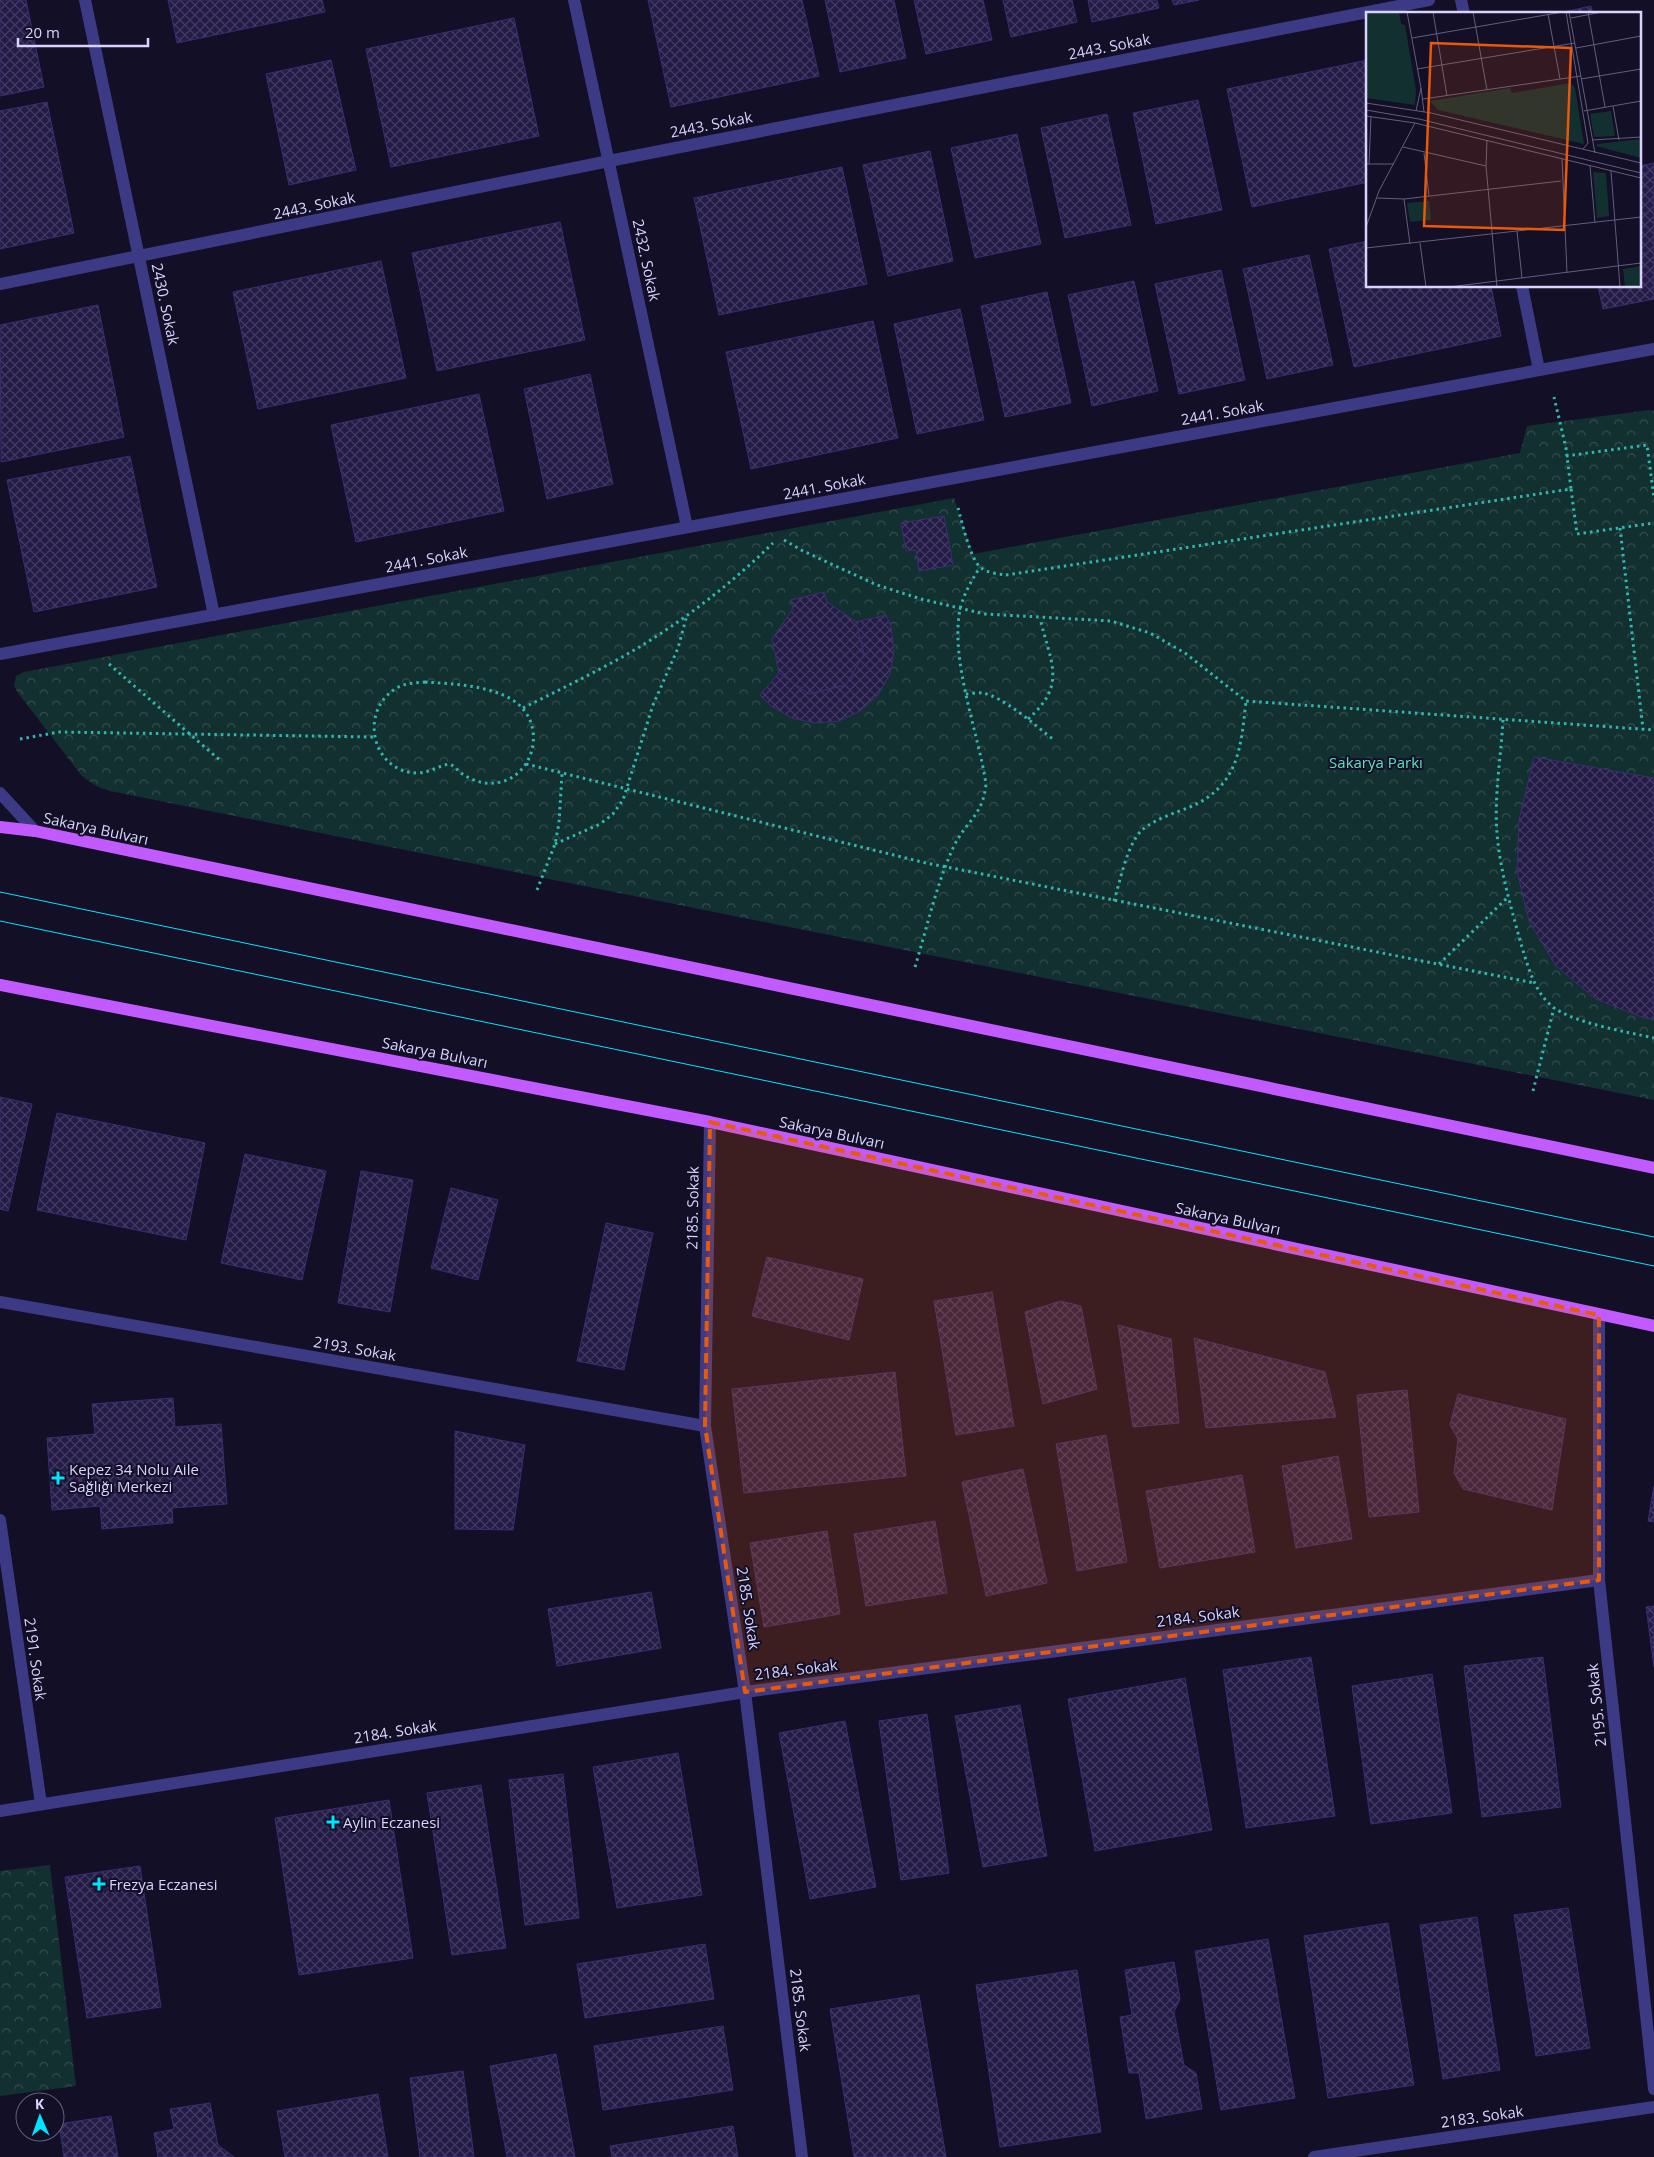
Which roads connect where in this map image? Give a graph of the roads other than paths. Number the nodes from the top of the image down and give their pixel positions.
1 (85, 0) edge
2 (574, 0) edge
3 (1429, 0) edge
4 (1366, 12) edge
5 (1368, 12) edge
6 (609, 161) junction
7 (139, 256) junction
8 (0, 284) edge
9 (1522, 288) edge
10 (1654, 349) edge
11 (1539, 370) junction
12 (687, 527) junction
13 (214, 615) junction
14 (0, 654) edge
15 (0, 793) edge
16 (0, 827) edge
17 (35, 831) junction
18 (0, 985) edge
19 (710, 1122) junction
20 (1652, 1168) edge
21 (0, 1302) edge
22 (1599, 1315) junction
23 (1654, 1326) edge
24 (705, 1426) junction
25 (0, 1520) edge
26 (1599, 1580) junction
27 (745, 1692) junction
28 (41, 1804) junction
29 (0, 1811) edge
30 (1654, 2089) edge
31 (1654, 2107) edge
32 (802, 2157) edge
33 (1314, 2157) edge

1 - 7 street, 2430. Sokak
2 - 6 street, 2432. Sokak
3 - 5 street, 2443. Sokak
4 - 6 street, 2443. Sokak
6 - 7 street, 2443. Sokak
6 - 12 street, 2432. Sokak
7 - 8 street, 2443. Sokak
7 - 13 street, 2430. Sokak
9 - 11 street
10 - 11 street, 2441. Sokak
11 - 12 street, 2441. Sokak
12 - 13 street, 2441. Sokak
13 - 14 street, 2441. Sokak
15 - 17 street
16 - 17 main road, Sakarya Bulvarı
17 - 20 main road, Sakarya Bulvarı
18 - 19 main road, Sakarya Bulvarı
19 - 22 main road, Sakarya Bulvarı
19 - 24 street, 2185. Sokak
21 - 24 street, 2193. Sokak
22 - 23 main road, Sakarya Bulvarı
22 - 26 street, 2195. Sokak
24 - 27 street, 2185. Sokak
25 - 28 street, 2191. Sokak
26 - 27 street, 2184. Sokak
26 - 30 street, 2195. Sokak
27 - 28 street, 2184. Sokak
27 - 32 street, 2185. Sokak
28 - 29 street, 2184. Sokak
31 - 33 street, 2183. Sokak

